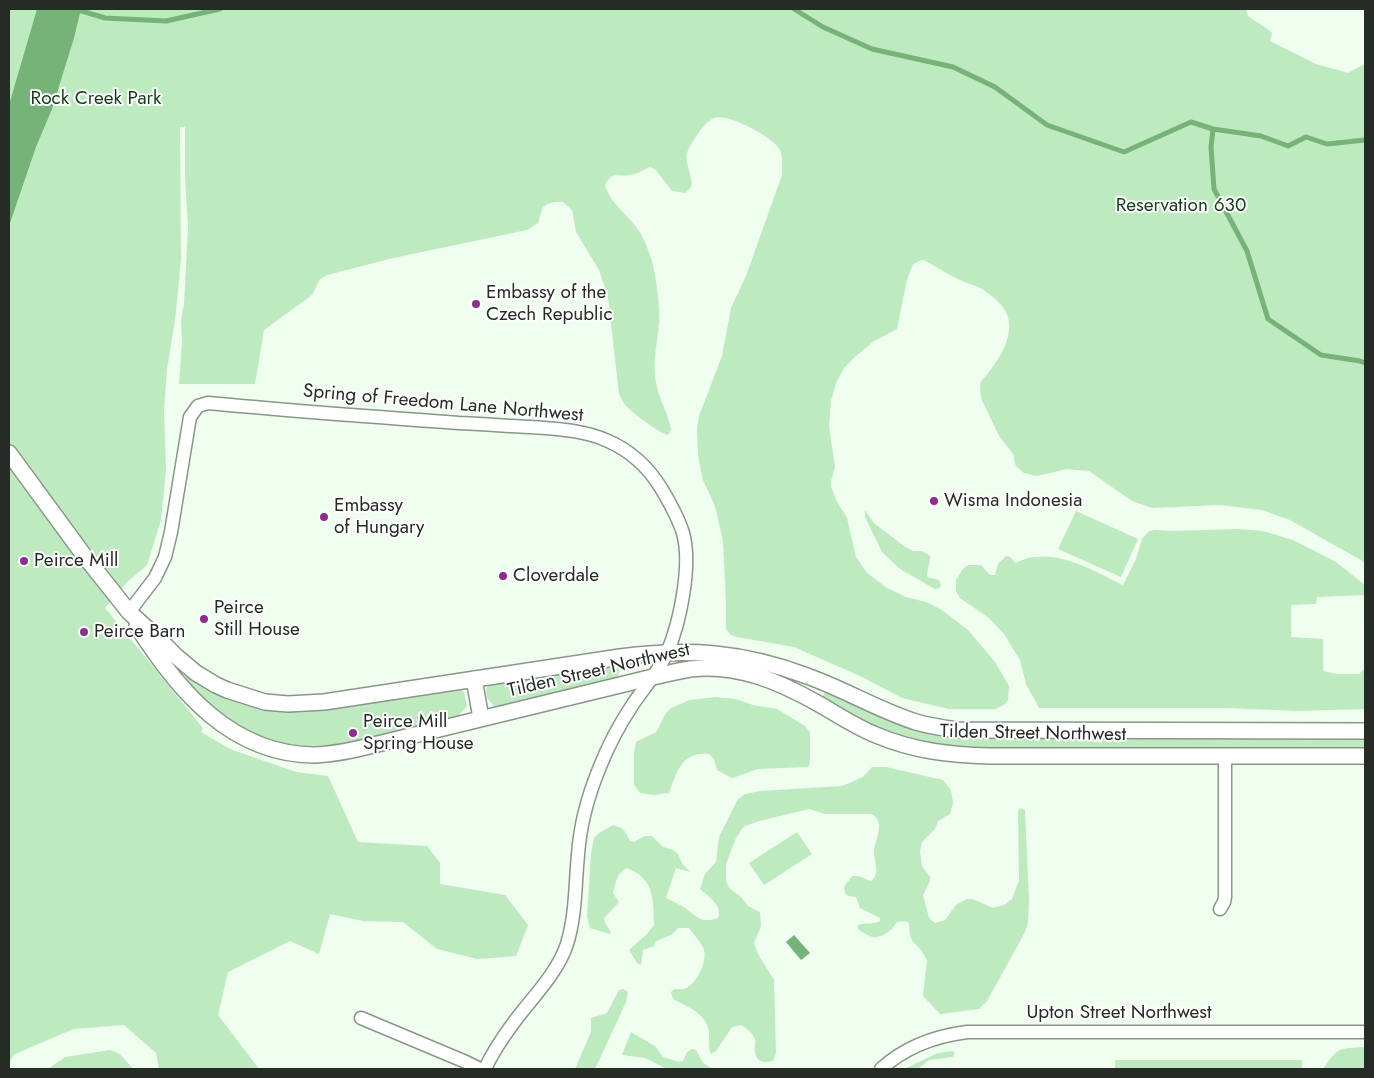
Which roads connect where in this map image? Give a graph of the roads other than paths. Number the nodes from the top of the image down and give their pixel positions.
1 (9, 453) edge
2 (129, 612) junction
3 (666, 654) junction
4 (653, 676) junction
5 (474, 679) junction
6 (823, 682) junction
7 (812, 700) junction
8 (481, 718) junction
9 (1365, 731) edge
10 (1224, 756) junction
11 (1365, 756) edge
12 (1220, 909) dead end
13 (361, 1018) dead end
14 (1365, 1032) edge
15 (480, 1069) edge
16 (485, 1069) edge
17 (881, 1069) edge

1 - 2 street, Tilden Street Northwest
2 - 3 street, Spring of Freedom Lane Northwest
2 - 5 street, Tilden Street Northwest
2 - 8 street, Tilden Street Northwest
3 - 4 street, Spring of Freedom Lane Northwest
3 - 5 street, Tilden Street Northwest
3 - 6 street, Tilden Street Northwest
4 - 7 street, Tilden Street Northwest
4 - 8 street, Tilden Street Northwest
4 - 16 street, Spring of Freedom Lane Northwest
5 - 8 street
6 - 7 street
6 - 9 street, Tilden Street Northwest
7 - 10 street, Tilden Street Northwest
10 - 11 street, Tilden Street Northwest
10 - 12 street
13 - 15 street
14 - 17 street, Upton Street Northwest

